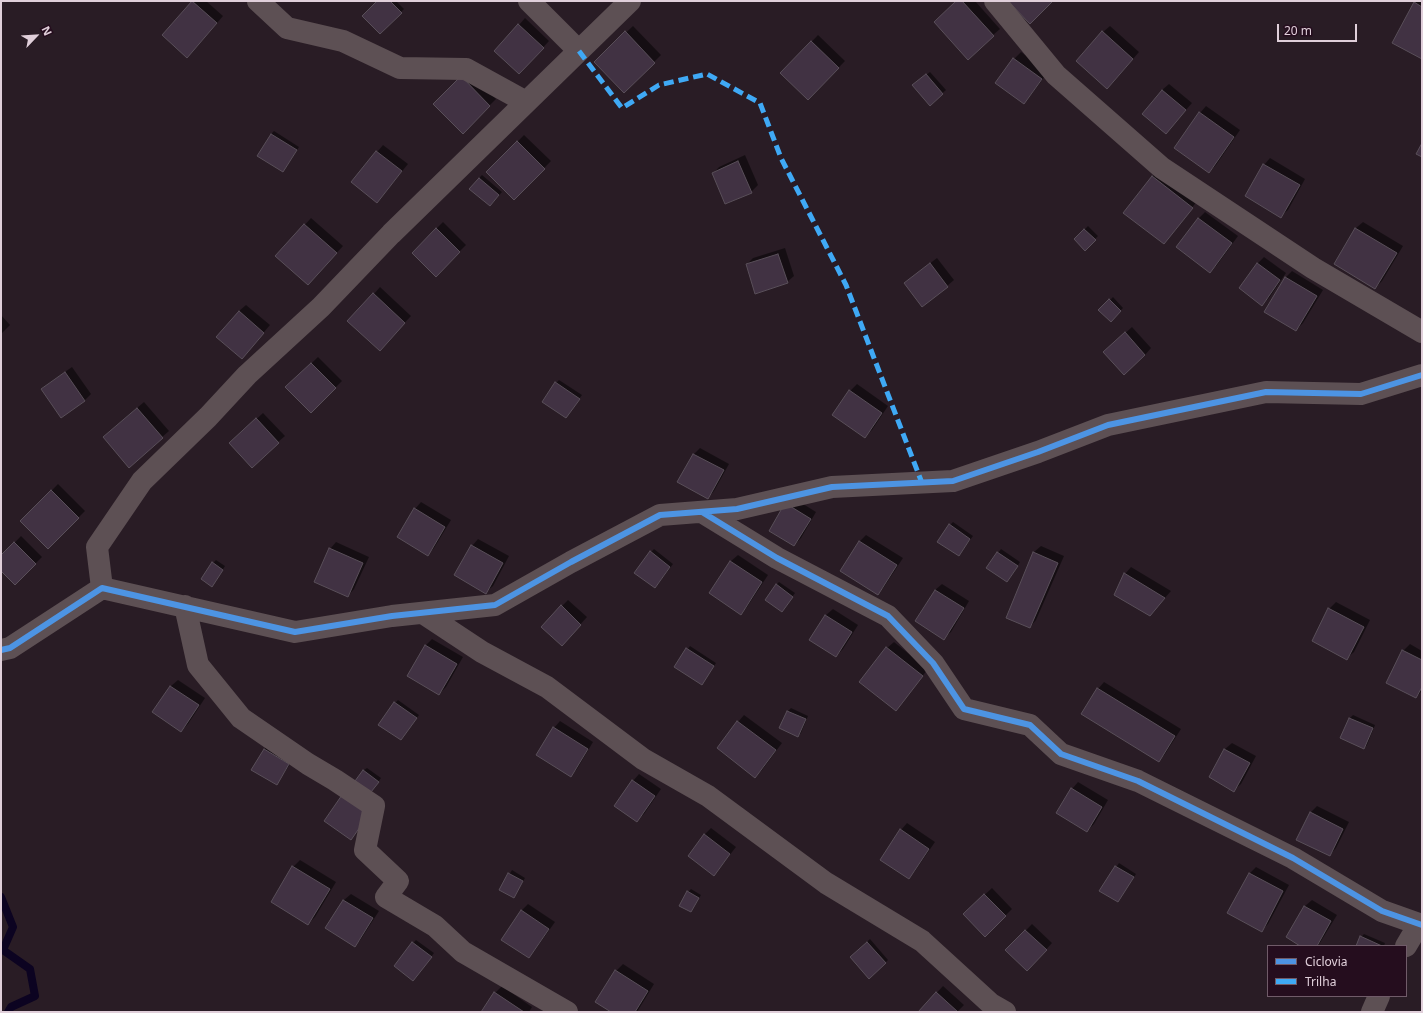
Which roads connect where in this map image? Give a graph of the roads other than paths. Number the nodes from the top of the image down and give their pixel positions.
1 (258, 1) edge
2 (529, 1) edge
3 (630, 1) edge
4 (995, 1) edge
5 (579, 51) junction
6 (526, 102) junction
7 (1422, 332) edge
8 (1422, 375) edge
9 (702, 512) junction
10 (102, 588) junction
11 (185, 606) junction
12 (423, 613) junction
13 (1, 650) edge
14 (1420, 925) edge
15 (1407, 945) edge
16 (1380, 997) edge
17 (566, 1012) edge
18 (1005, 1012) edge
19 (1372, 1012) edge

1 - 6 street
2 - 5 street
3 - 5 street
4 - 7 street
5 - 6 street
6 - 10 street
8 - 9 street
9 - 12 street
9 - 14 street
10 - 11 street
10 - 13 street
11 - 12 street
11 - 17 street
12 - 18 street
14 - 15 street
16 - 19 street

